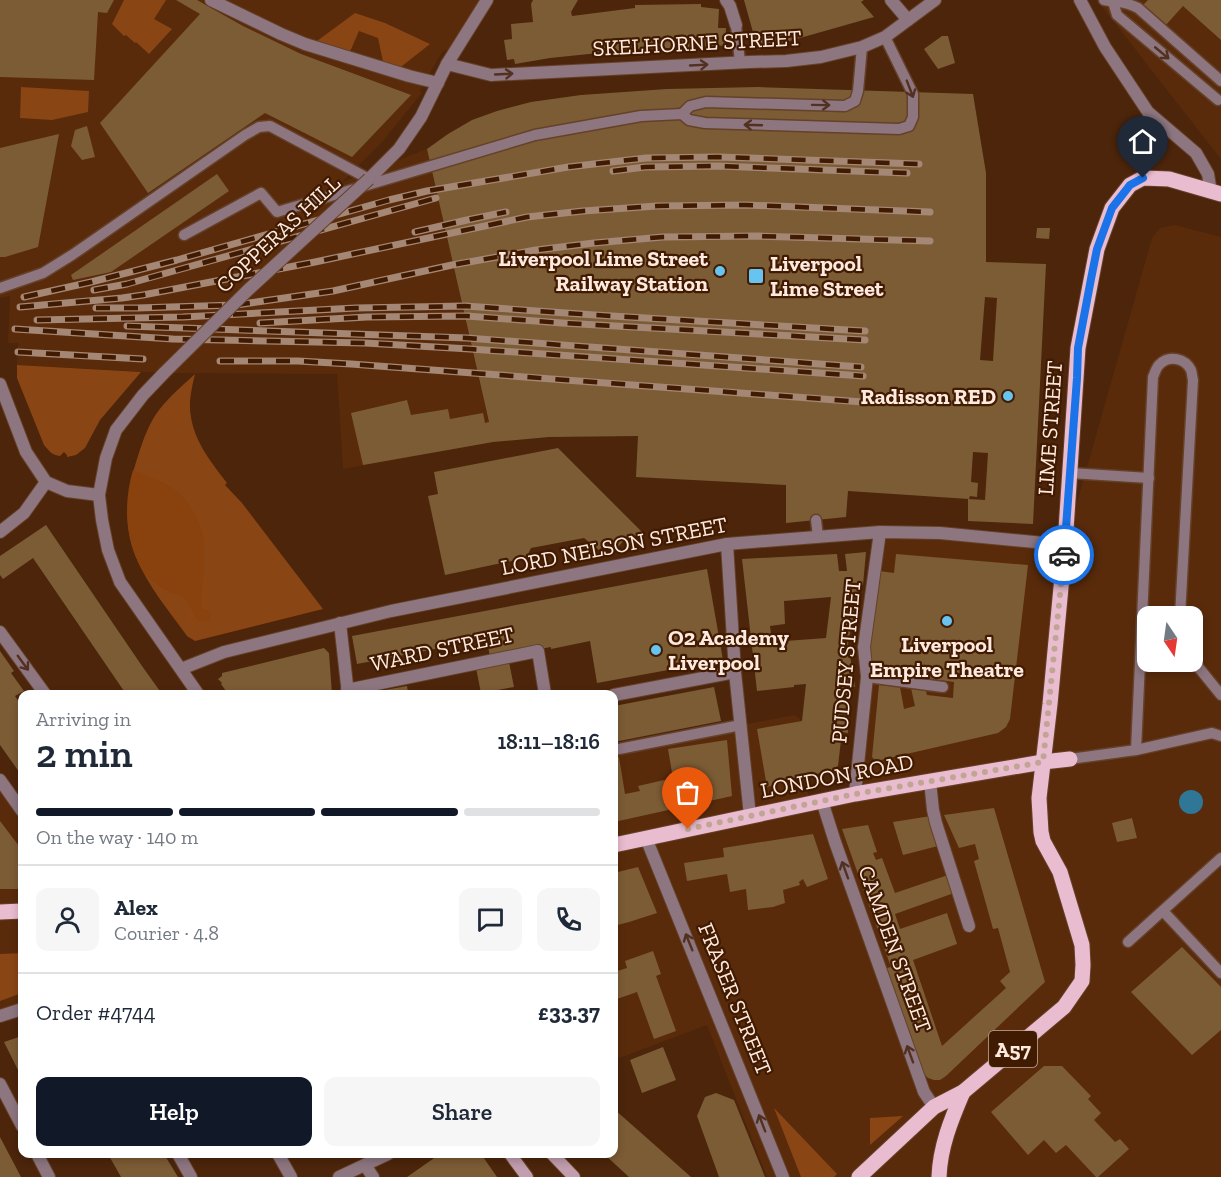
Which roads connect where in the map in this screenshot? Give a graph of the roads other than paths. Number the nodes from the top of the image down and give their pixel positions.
1 (212, 0) edge
2 (487, 0) edge
3 (726, 0) edge
4 (891, 0) edge
5 (935, 0) edge
6 (1080, 0) edge
7 (1110, 1) edge
8 (908, 20) junction
9 (736, 25) joint
10 (885, 37) junction
11 (862, 47) junction
12 (740, 62) junction
13 (447, 64) junction
14 (1221, 81) edge
15 (438, 83) junction
16 (1218, 100) dead end
17 (682, 114) junction
18 (369, 179) junction
19 (1216, 193) edge
20 (184, 235) dead end
21 (0, 288) edge
22 (0, 384) edge
23 (1070, 473) junction
24 (1149, 478) junction
25 (46, 482) junction
26 (99, 495) junction
27 (816, 520) dead end
28 (0, 532) edge
29 (880, 532) junction
30 (818, 537) junction
31 (727, 544) junction
32 (1065, 545) junction
33 (1181, 606) edge
34 (340, 623) junction
35 (0, 632) edge
36 (181, 669) junction
37 (735, 672) junction
38 (1202, 672) edge
39 (867, 677) junction
40 (943, 687) dead end
41 (42, 690) edge
42 (195, 690) edge
43 (347, 690) edge
44 (356, 690) edge
45 (544, 690) edge
46 (618, 694) edge
47 (1221, 695) edge
48 (741, 725) junction
49 (1221, 736) edge
50 (618, 749) edge
51 (1136, 750) junction
52 (1070, 759) joint
53 (1043, 762) junction
54 (930, 781) junction
55 (1, 782) edge
56 (855, 794) junction
57 (822, 801) junction
58 (18, 806) edge
59 (750, 816) junction
60 (646, 838) junction
61 (618, 843) edge
62 (1221, 858) edge
63 (18, 911) edge
64 (1163, 911) junction
65 (0, 912) edge
66 (969, 926) dead end
67 (1128, 942) dead end
68 (1221, 973) edge
69 (18, 1010) edge
70 (0, 1016) edge
71 (0, 1084) edge
72 (963, 1092) junction
73 (934, 1107) junction
74 (18, 1118) edge
75 (39, 1158) edge
76 (180, 1158) edge
77 (280, 1158) edge
78 (513, 1158) edge
79 (556, 1158) edge
80 (366, 1160) edge
81 (942, 1174) edge
82 (50, 1177) edge
83 (191, 1177) edge
84 (291, 1177) edge
85 (339, 1177) edge
86 (373, 1177) edge
87 (527, 1177) edge
88 (574, 1177) edge
89 (783, 1177) edge
90 (859, 1177) edge

1 - 15 street
2 - 13 street, COPPERAS HILL
3 - 9 street
4 - 8 street
5 - 8 street, SKELHORNE STREET
6 - 19 street
7 - 14 lane
7 -> 16 lane
8 - 10 street, SKELHORNE STREET
9 - 12 lane
10 - 11 street, SKELHORNE STREET
10 -> 17 lane
11 - 12 street, SKELHORNE STREET
17 -> 11 lane
13 -> 12 street, SKELHORNE STREET
13 - 15 street, COPPERAS HILL
15 - 18 street, COPPERAS HILL
17 - 20 lane
18 - 21 lane
18 - 26 street, COPPERAS HILL, bridge
19 - 23 main road, LIME STREET
22 - 25 street
23 - 24 lane
23 - 32 main road, LIME STREET
24 - 33 lane
24 - 51 lane
25 - 26 street
25 - 28 street
26 - 36 street, COPPERAS HILL
27 - 30 lane
29 - 30 street, LORD NELSON STREET
29 - 32 street, LORD NELSON STREET
29 - 39 street, PUDSEY STREET
30 - 31 street, LORD NELSON STREET
31 - 34 street, LORD NELSON STREET
31 - 37 street
32 - 53 main road, LIME STREET
34 - 36 street, LORD NELSON STREET
34 - 43 street
35 -> 41 street
36 - 42 street, COPPERAS HILL
37 - 46 street
37 - 48 street
38 - 47 lane
39 - 40 lane
39 - 56 street, PUDSEY STREET
44 - 45 street, WARD STREET
48 - 50 lane
48 - 59 street
49 - 51 lane
51 - 52 lane
52 - 53 main road, LONDON ROAD
53 - 54 main road, LONDON ROAD
53 - 72 main road, A57
54 - 56 main road, LONDON ROAD
54 - 66 street
55 - 58 street
56 - 57 main road, LONDON ROAD
57 - 59 main road, LONDON ROAD
73 -> 57 street, CAMDEN STREET
59 - 60 main road, LONDON ROAD
60 - 61 main road, LONDON ROAD
89 -> 60 street, FRASER STREET
62 - 64 lane
63 - 65 main road
64 - 67 lane
64 - 68 lane
69 - 70 street
71 - 74 street
72 - 73 main road, A57
72 - 81 main road, A57
73 - 90 main road, A57
75 - 82 street
76 - 83 street
77 - 84 street
78 - 87 main road
79 - 88 main road
80 - 85 street
80 - 86 street

